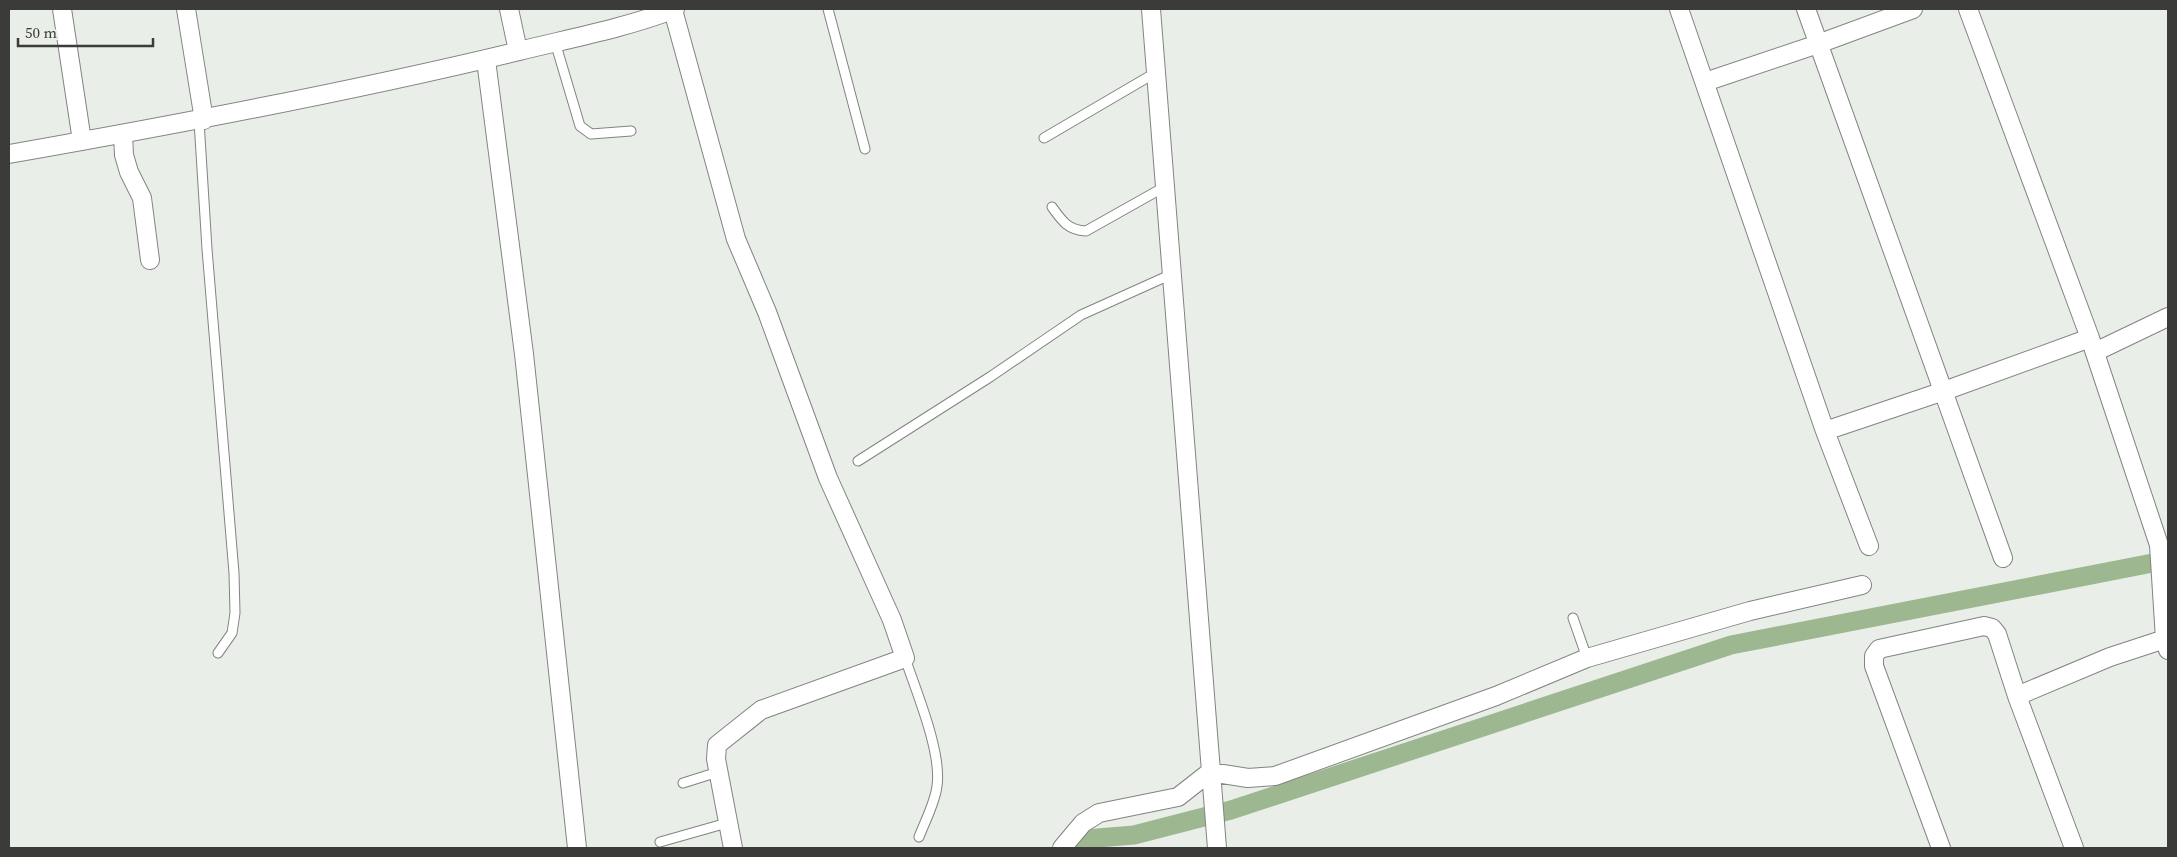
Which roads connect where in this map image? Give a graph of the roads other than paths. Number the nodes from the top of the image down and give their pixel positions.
1 (62, 9) edge
2 (186, 9) edge
3 (509, 9) edge
4 (674, 9) edge
5 (828, 9) edge
6 (1151, 9) edge
7 (1679, 9) edge
8 (1806, 9) edge
9 (1913, 9) edge
10 (1968, 9) edge
11 (638, 16) edge
12 (555, 42) junction
13 (1818, 44) junction
14 (518, 51) junction
15 (486, 60) junction
16 (1155, 73) junction
17 (1704, 82) junction
18 (201, 120) junction
19 (631, 131) dead end
20 (122, 134) junction
21 (1044, 138) dead end
22 (82, 141) junction
23 (865, 149) dead end
24 (9, 154) edge
25 (1166, 186) junction
26 (1052, 207) dead end
27 (150, 260) dead end
28 (1172, 274) junction
29 (2168, 317) edge
30 (2092, 345) junction
31 (1944, 391) junction
32 (1825, 431) junction
33 (858, 461) dead end
34 (1869, 546) dead end
35 (2003, 558) dead end
36 (1862, 585) dead end
37 (1573, 618) dead end
38 (2167, 642) edge
39 (218, 653) dead end
40 (905, 658) junction
41 (1587, 658) junction
42 (2017, 696) junction
43 (718, 772) junction
44 (1210, 772) junction
45 (684, 782) dead end
46 (728, 823) junction
47 (919, 837) dead end
48 (660, 842) dead end
49 (577, 848) edge
50 (733, 848) edge
51 (1062, 848) edge
52 (1217, 848) edge
53 (1941, 848) edge
54 (2074, 848) edge

1 - 22 street
2 - 18 street
3 - 14 street
4 - 11 street
4 - 40 street
5 - 23 lane
6 - 16 street
7 - 17 street
8 - 13 street
9 - 13 street
10 - 30 street
11 - 12 street
12 - 14 street
12 - 19 lane
13 - 17 street
13 - 31 street
14 - 15 street
15 - 18 street
15 - 49 street
16 - 21 lane
16 - 25 street
17 - 32 street
18 - 20 street
18 - 39 lane
20 - 22 street
20 - 27 street
22 - 24 street
25 - 26 lane
25 - 28 street
28 - 33 lane
28 - 44 street
29 - 30 street
30 - 31 street
30 - 38 street
31 - 32 street
31 - 35 street
32 - 34 street
36 - 41 street
37 - 41 lane
38 - 42 street
40 - 43 street
40 - 47 lane
41 - 44 street
42 - 53 street
42 - 54 street
43 - 45 lane
43 - 46 street
44 - 51 street
44 - 52 street
46 - 48 lane
46 - 50 street

